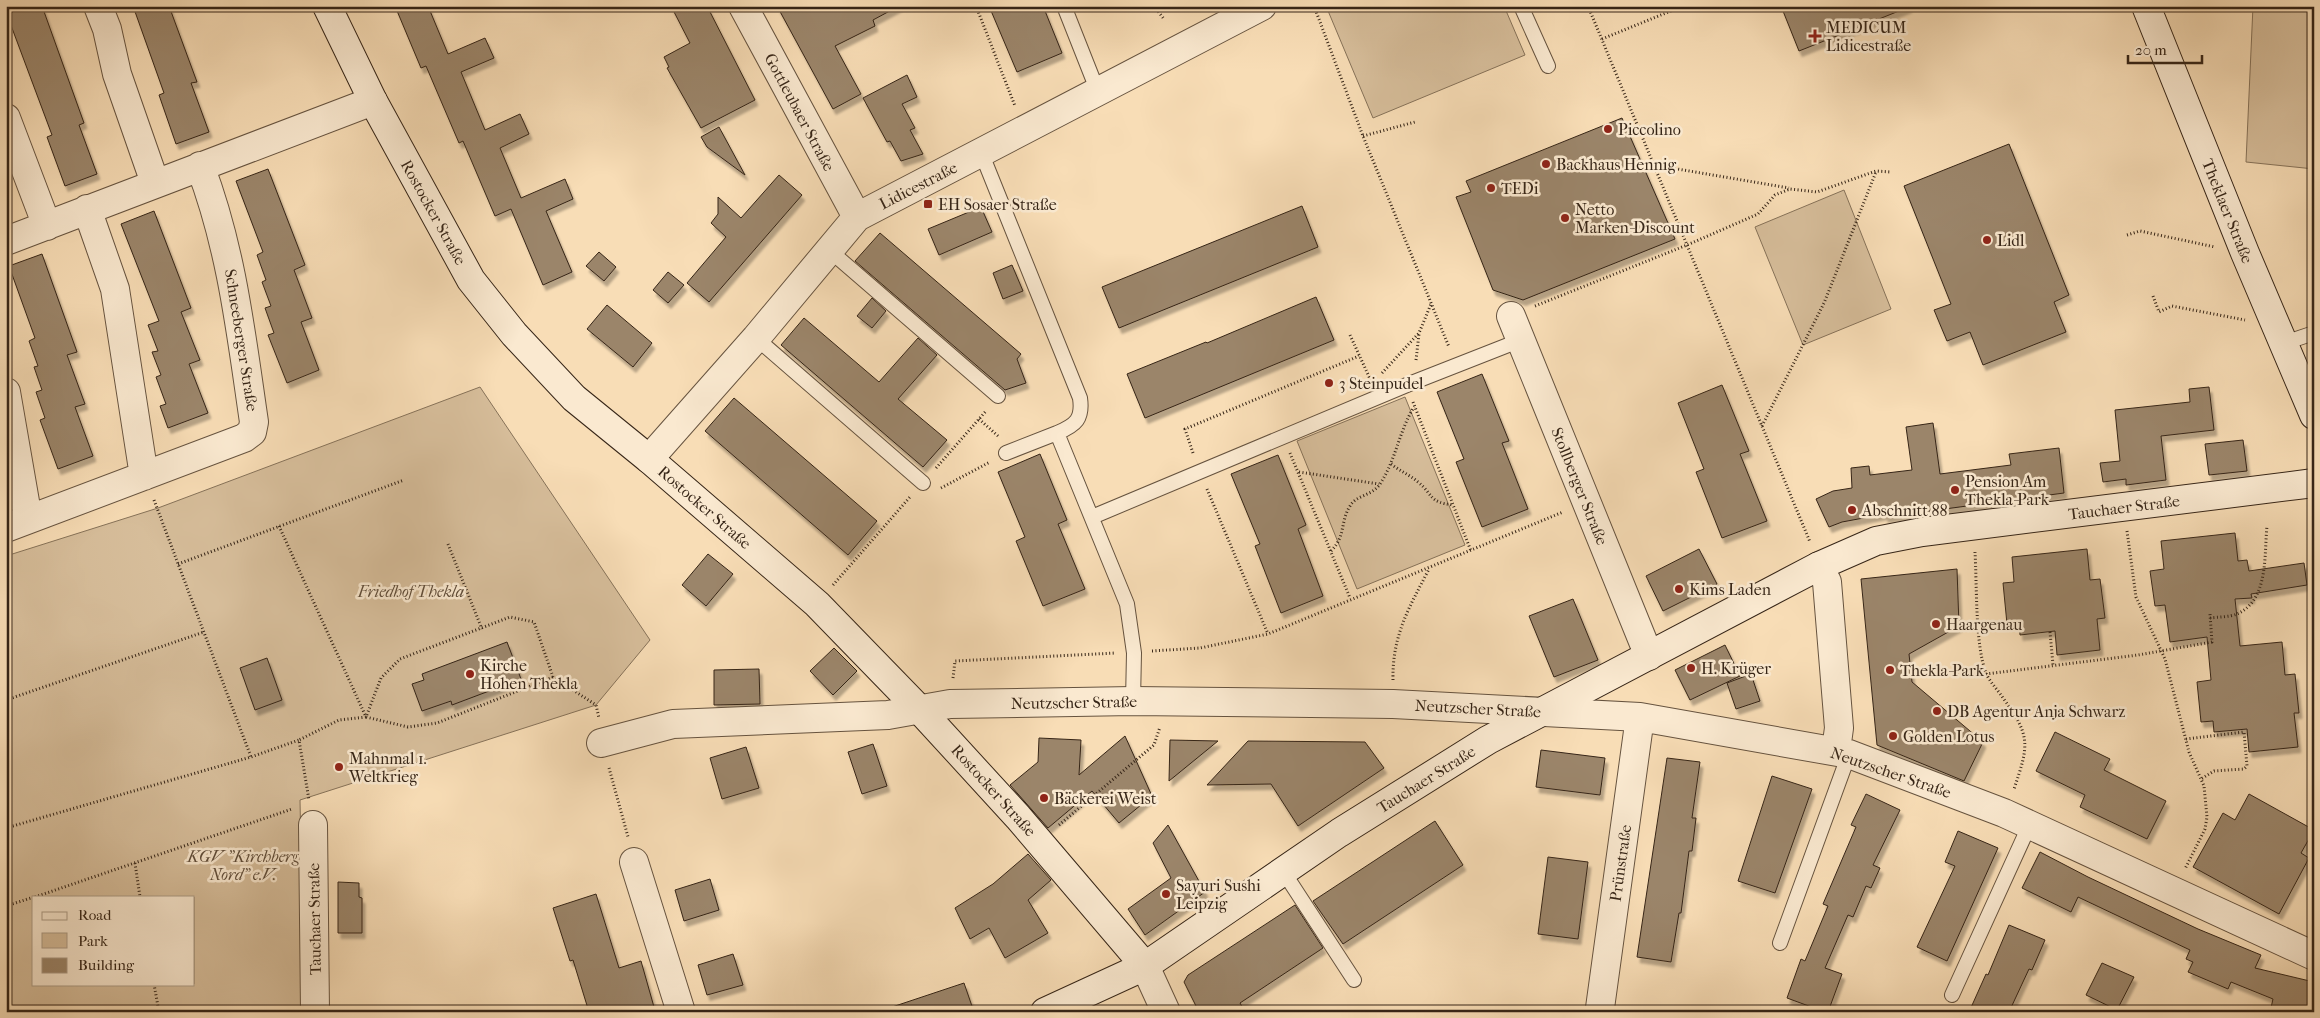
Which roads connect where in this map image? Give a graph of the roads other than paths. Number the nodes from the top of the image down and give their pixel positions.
1 (98, 6) edge
2 (328, 6) edge
3 (743, 6) edge
4 (1064, 6) edge
5 (1262, 6) edge
6 (1521, 6) edge
7 (2146, 6) edge
8 (1548, 66) dead end
9 (1098, 92) junction
10 (373, 101) junction
11 (6, 118) edge
12 (981, 152) junction
13 (200, 166) junction
14 (156, 183) junction
15 (87, 209) junction
16 (857, 217) junction
17 (47, 226) junction
18 (6, 241) edge
19 (829, 250) junction
20 (1516, 328) joint
21 (2314, 333) edge
22 (2280, 335) junction
23 (756, 338) junction
24 (6, 392) edge
25 (998, 396) road end
26 (2314, 415) edge
27 (1058, 433) junction
28 (1006, 453) road end
29 (649, 459) junction
30 (144, 476) junction
31 (923, 483) road end
32 (2314, 483) edge
33 (1092, 517) junction
34 (17, 524) edge
35 (1820, 566) junction
36 (1649, 656) junction
37 (1146, 701) junction
38 (920, 710) junction
39 (1544, 711) junction
40 (1640, 717) junction
41 (601, 743) dead end
42 (1842, 752) junction
43 (2030, 824) junction
44 (313, 825) road end
45 (634, 862) road end
46 (1283, 871) junction
47 (1780, 943) dead end
48 (2314, 956) edge
49 (1145, 966) junction
50 (1354, 980) dead end
51 (1952, 994) dead end
52 (1600, 1008) dead end
53 (315, 1012) edge
54 (681, 1012) edge
55 (1045, 1012) edge
56 (1166, 1012) edge

1 - 14 street
2 - 10 street, Rostocker Straße
3 - 16 street, Gottleubaer Straße
4 - 9 lane
5 - 9 street, Lidicestraße
6 - 8 lane
7 - 22 street, Theklaer Straße
9 - 12 street, Lidicestraße
10 - 13 street
10 - 29 street, Rostocker Straße
11 - 17 street
12 - 16 street, Lidicestraße
12 - 27 lane
13 - 14 street
13 - 30 street, Schneeberger Straße
14 - 15 street
15 - 17 street
15 - 30 street
16 - 19 street, Lidicestraße
17 - 18 street
19 - 23 street, Lidicestraße
19 - 25 lane
20 - 33 lane
20 - 36 street, Stollberger Straße
21 - 22 lane
22 - 26 street, Theklaer Straße
23 - 29 street, Lidicestraße
23 - 31 lane
24 - 34 street, Schneeberger Straße
27 - 28 lane
27 - 33 lane
29 - 38 street, Rostocker Straße
30 - 34 street, Schneeberger Straße
32 - 35 street, Tauchaer Straße
33 - 37 lane
35 - 36 street, Tauchaer Straße
35 - 42 street
36 - 39 street, Tauchaer Straße
37 - 38 street, Neutzscher Straße
37 - 39 street, Neutzscher Straße
38 - 41 street, Neutzscher Straße
38 - 49 street, Rostocker Straße
39 - 40 street, Neutzscher Straße
39 - 46 street, Tauchaer Straße
40 - 42 street, Neutzscher Straße
40 - 52 street, Prünstraße
42 - 43 street, Neutzscher Straße
42 - 47 lane
43 - 48 street, Neutzscher Straße
43 - 51 lane
44 - 53 street, Tauchaer Straße
45 - 54 street
46 - 49 street, Tauchaer Straße
46 - 50 lane
49 - 55 street, Tauchaer Straße
49 - 56 street, Rostocker Straße

